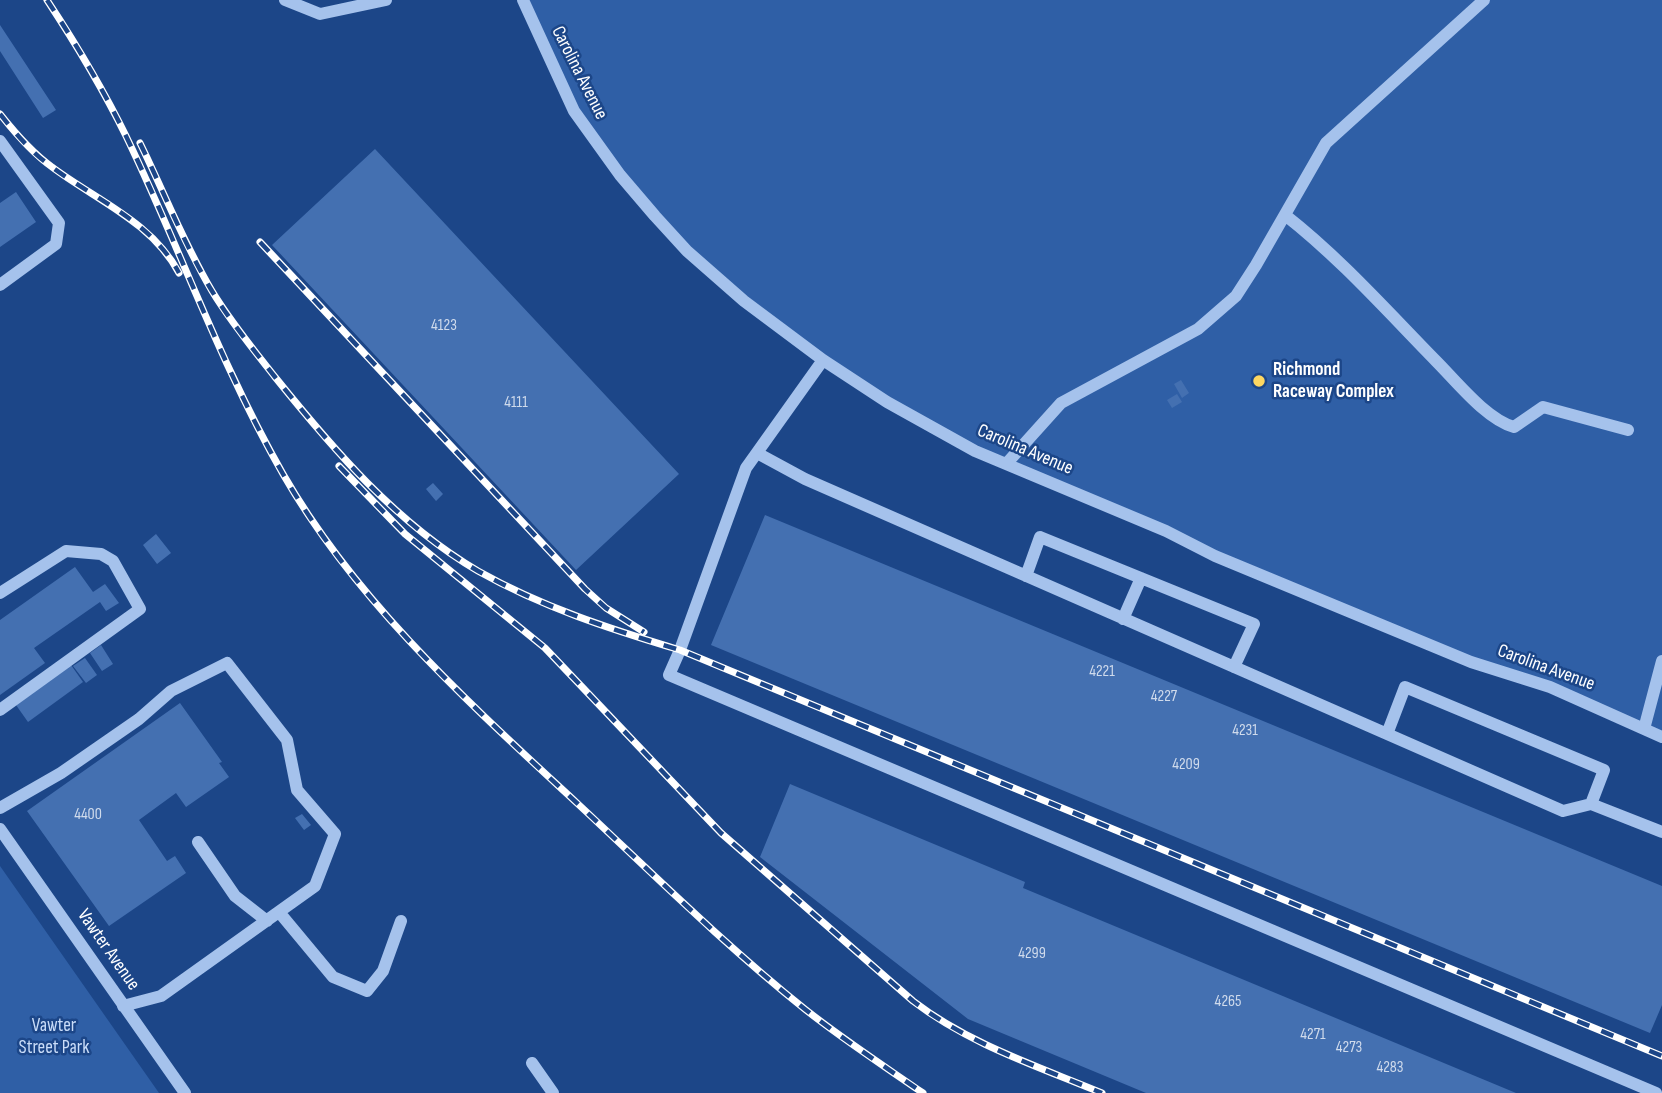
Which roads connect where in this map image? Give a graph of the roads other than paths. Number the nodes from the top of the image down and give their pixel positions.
1 (285, 0) edge
2 (317, 0) edge
3 (386, 0) edge
4 (523, 0) edge
5 (1485, 0) edge
6 (320, 14) junction
7 (0, 141) edge
8 (1285, 215) junction
9 (0, 285) edge
10 (823, 360) junction
11 (1628, 430) dead end
12 (757, 453) junction
13 (1007, 463) junction
14 (1026, 576) junction
15 (1141, 578) junction
16 (0, 593) edge
17 (1123, 619) junction
18 (1662, 661) edge
19 (1234, 667) junction
20 (0, 710) edge
21 (1644, 729) junction
22 (1387, 734) junction
23 (1662, 737) edge
24 (1591, 804) junction
25 (0, 808) edge
26 (0, 830) edge
27 (1662, 832) edge
28 (198, 842) dead end
29 (279, 912) junction
30 (267, 920) junction
31 (401, 921) dead end
32 (123, 1006) junction
33 (532, 1063) dead end
34 (185, 1093) edge
35 (553, 1093) edge
36 (1656, 1093) edge

1 - 6 street
2 - 6 street
3 - 6 street
4 - 10 street, Carolina Avenue
5 - 8 street
7 - 9 street
8 - 11 street
8 - 13 street
10 - 12 street
10 - 13 street, Carolina Avenue
12 - 14 street
12 - 36 street
13 - 21 street, Carolina Avenue
14 - 15 street
14 - 17 street
15 - 17 street
15 - 19 street
16 - 20 street
17 - 19 street
18 - 21 street
19 - 22 street
21 - 23 street, Carolina Avenue
22 - 24 street
22 - 24 street
24 - 27 street
25 - 29 street
26 - 32 street, Vawter Avenue
28 - 30 street
29 - 30 street
29 - 31 street
30 - 32 street
32 - 34 street, Vawter Avenue
33 - 35 street

